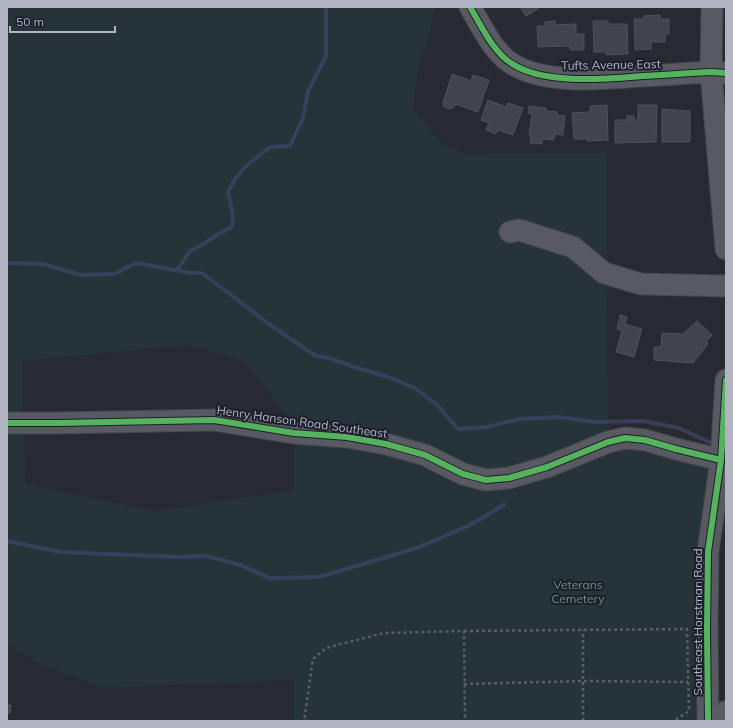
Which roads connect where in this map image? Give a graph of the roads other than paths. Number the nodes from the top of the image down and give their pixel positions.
1 (470, 7) edge
2 (712, 7) edge
3 (719, 72) edge
4 (510, 232) dead end
5 (726, 249) edge
6 (726, 286) edge
7 (726, 380) edge
8 (7, 423) edge
9 (721, 460) junction
10 (718, 536) edge
11 (726, 712) edge
12 (710, 721) edge

1 - 3 street, Tufts Avenue East
2 - 3 street
3 - 5 street
4 - 6 street
7 - 9 street, Southeast Horstman Road
8 - 9 street, Henry Hanson Road Southeast
9 - 10 street, Southeast Horstman Road
10 - 12 street, Southeast Horstman Road
11 - 12 main road

